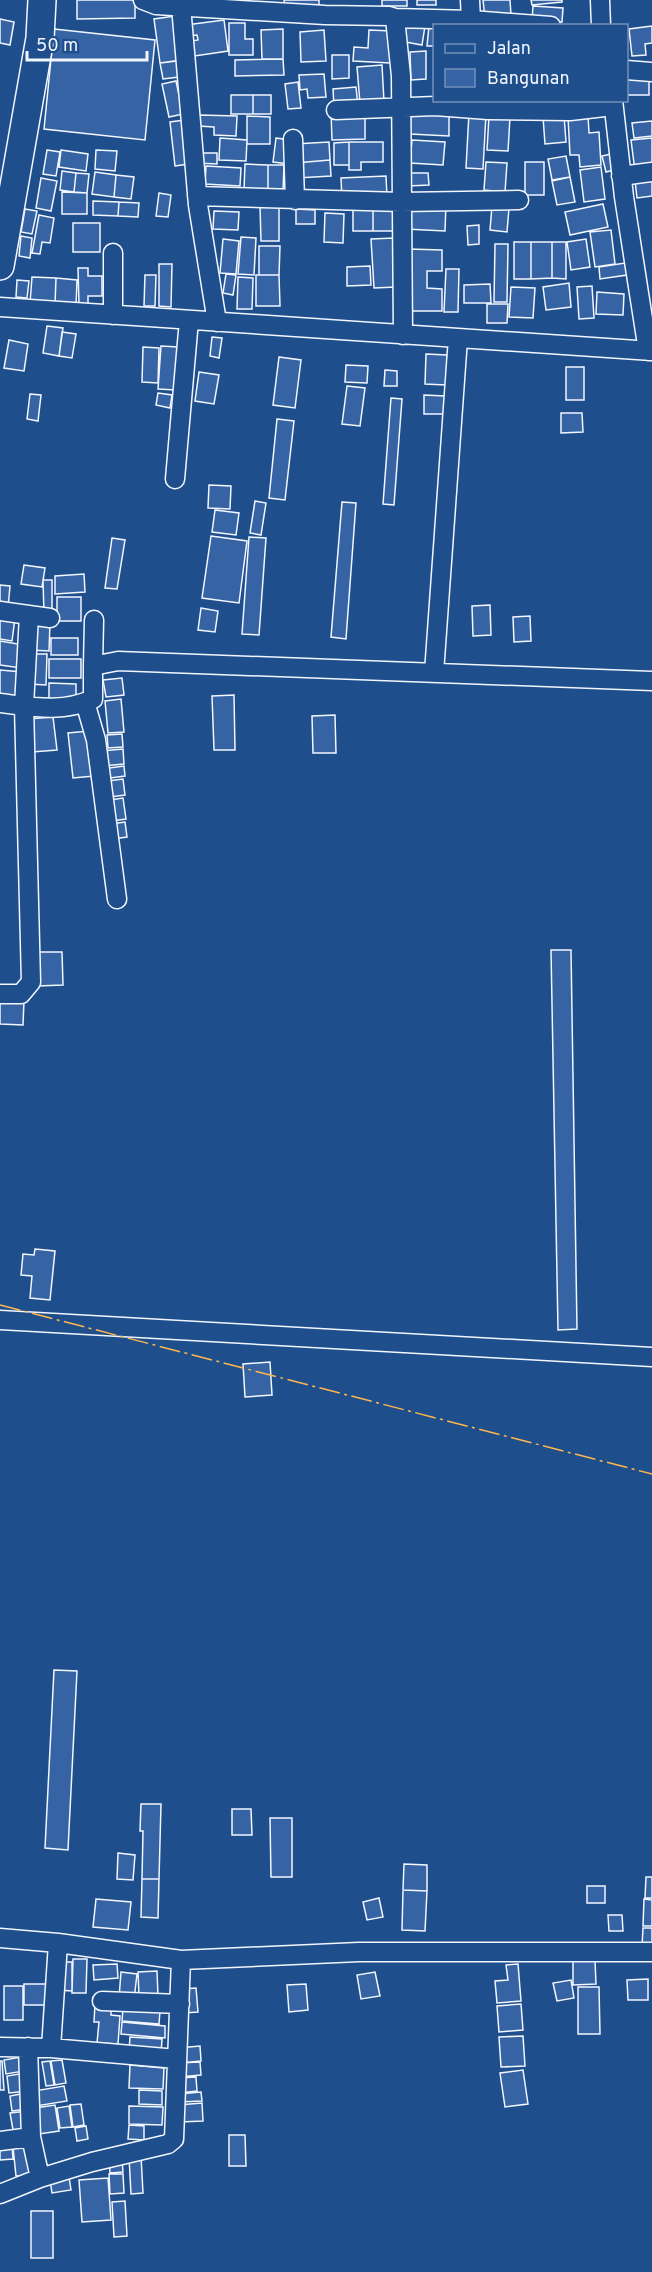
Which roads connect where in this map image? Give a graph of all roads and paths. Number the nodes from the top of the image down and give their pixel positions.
1 (42, 0) edge
2 (144, 0) edge
3 (470, 0) edge
4 (600, 0) edge
5 (240, 5) edge
6 (181, 6) junction
7 (326, 8) edge
8 (395, 18) junction
9 (471, 20) junction
10 (524, 24) edge
11 (602, 24) edge
12 (628, 70) edge
13 (652, 72) edge
14 (613, 103) edge
15 (401, 106) junction
16 (336, 110) dead end
17 (293, 139) dead end
18 (652, 172) edge
19 (621, 176) junction
20 (197, 196) junction
21 (295, 200) junction
22 (519, 200) dead end
23 (401, 202) junction
24 (113, 253) dead end
25 (0, 266) edge
26 (0, 308) edge
27 (113, 315) junction
28 (189, 320) junction
29 (217, 322) junction
30 (403, 335) junction
31 (458, 338) junction
32 (650, 351) edge
33 (176, 479) dead end
34 (0, 611) edge
35 (29, 615) junction
36 (51, 618) dead end
37 (94, 620) dead end
38 (93, 666) junction
39 (434, 673) junction
40 (652, 681) edge
41 (85, 702) junction
42 (0, 704) edge
43 (24, 706) junction
44 (117, 899) dead end
45 (0, 994) edge
46 (0, 1320) edge
47 (652, 1357) edge
48 (0, 1938) edge
49 (58, 1942) junction
50 (652, 1952) edge
51 (182, 1960) junction
52 (102, 2001) dead end
53 (180, 2004) junction
54 (0, 2047) edge
55 (28, 2047) junction
56 (51, 2048) junction
57 (177, 2059) junction
58 (31, 2137) junction
59 (0, 2141) edge
60 (40, 2178) junction
61 (0, 2194) edge

1 - 25 highway
2 - 6 street
3 - 9 street
4 - 11 street
5 - 6 street
5 - 7 street
6 - 20 street
7 - 8 street
8 - 9 street
8 - 15 street
9 - 10 street
12 - 13 street
14 - 15 street
14 - 19 street
15 - 16 street
15 - 23 street
17 - 21 street
18 - 19 street
19 - 32 street
20 - 21 street
20 - 29 street
21 - 23 street
22 - 23 street
23 - 30 street
24 - 27 street
26 - 27 street
27 - 28 street
28 - 29 street
28 - 33 street
29 - 30 street
30 - 31 street
31 - 32 street
31 - 39 street
34 - 35 street
35 - 36 street
35 - 43 street
37 - 38 street
38 - 39 street
38 - 41 street
39 - 40 street
41 - 43 street
41 - 44 street
42 - 43 street
43 - 45 street
46 - 47 street
48 - 49 street
49 - 51 street
49 - 56 street
50 - 51 street
51 - 53 street
52 - 53 street
53 - 57 street
54 - 55 street
55 - 56 street
55 - 58 street
56 - 57 street
57 - 60 street
58 - 59 street
58 - 60 street
60 - 61 street

